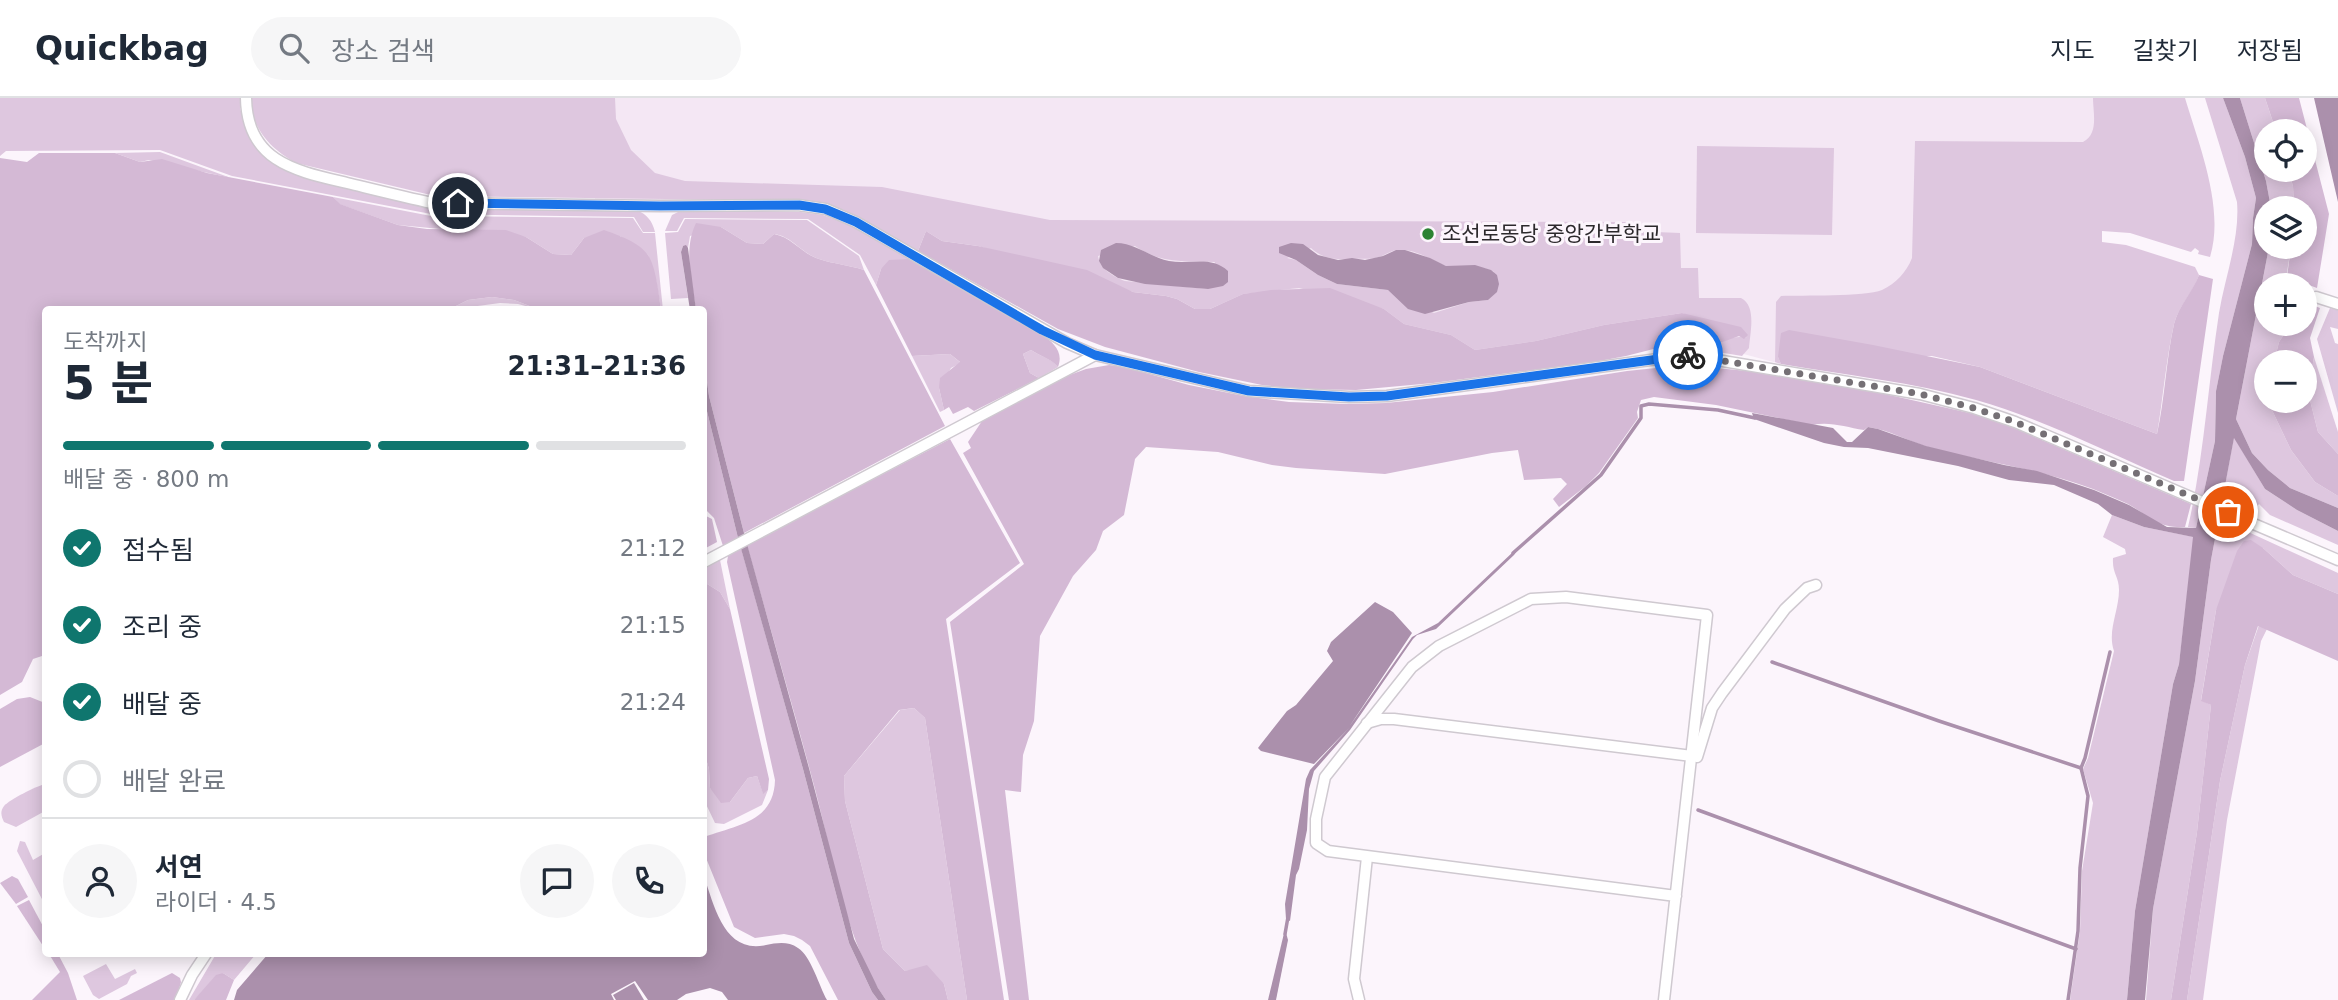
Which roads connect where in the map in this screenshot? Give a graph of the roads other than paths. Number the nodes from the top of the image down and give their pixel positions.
1 (246, 98) edge
2 (2317, 297) edge
3 (2338, 304) edge
4 (1095, 355) junction
5 (707, 560) edge
6 (2338, 560) edge
7 (1816, 585) dead end
8 (1367, 723) junction
9 (1692, 756) junction
10 (1689, 783) junction
11 (1367, 857) junction
12 (1676, 897) junction
13 (204, 957) edge
14 (180, 1000) edge
15 (1359, 1000) edge
16 (1664, 1000) edge

1 - 4 street
2 - 3 street
4 - 5 street
4 - 6 street
7 - 10 street
8 - 9 street
8 - 9 street
8 - 11 street
9 - 10 street
10 - 12 street
11 - 12 street
11 - 15 street
12 - 16 street
13 - 14 street

